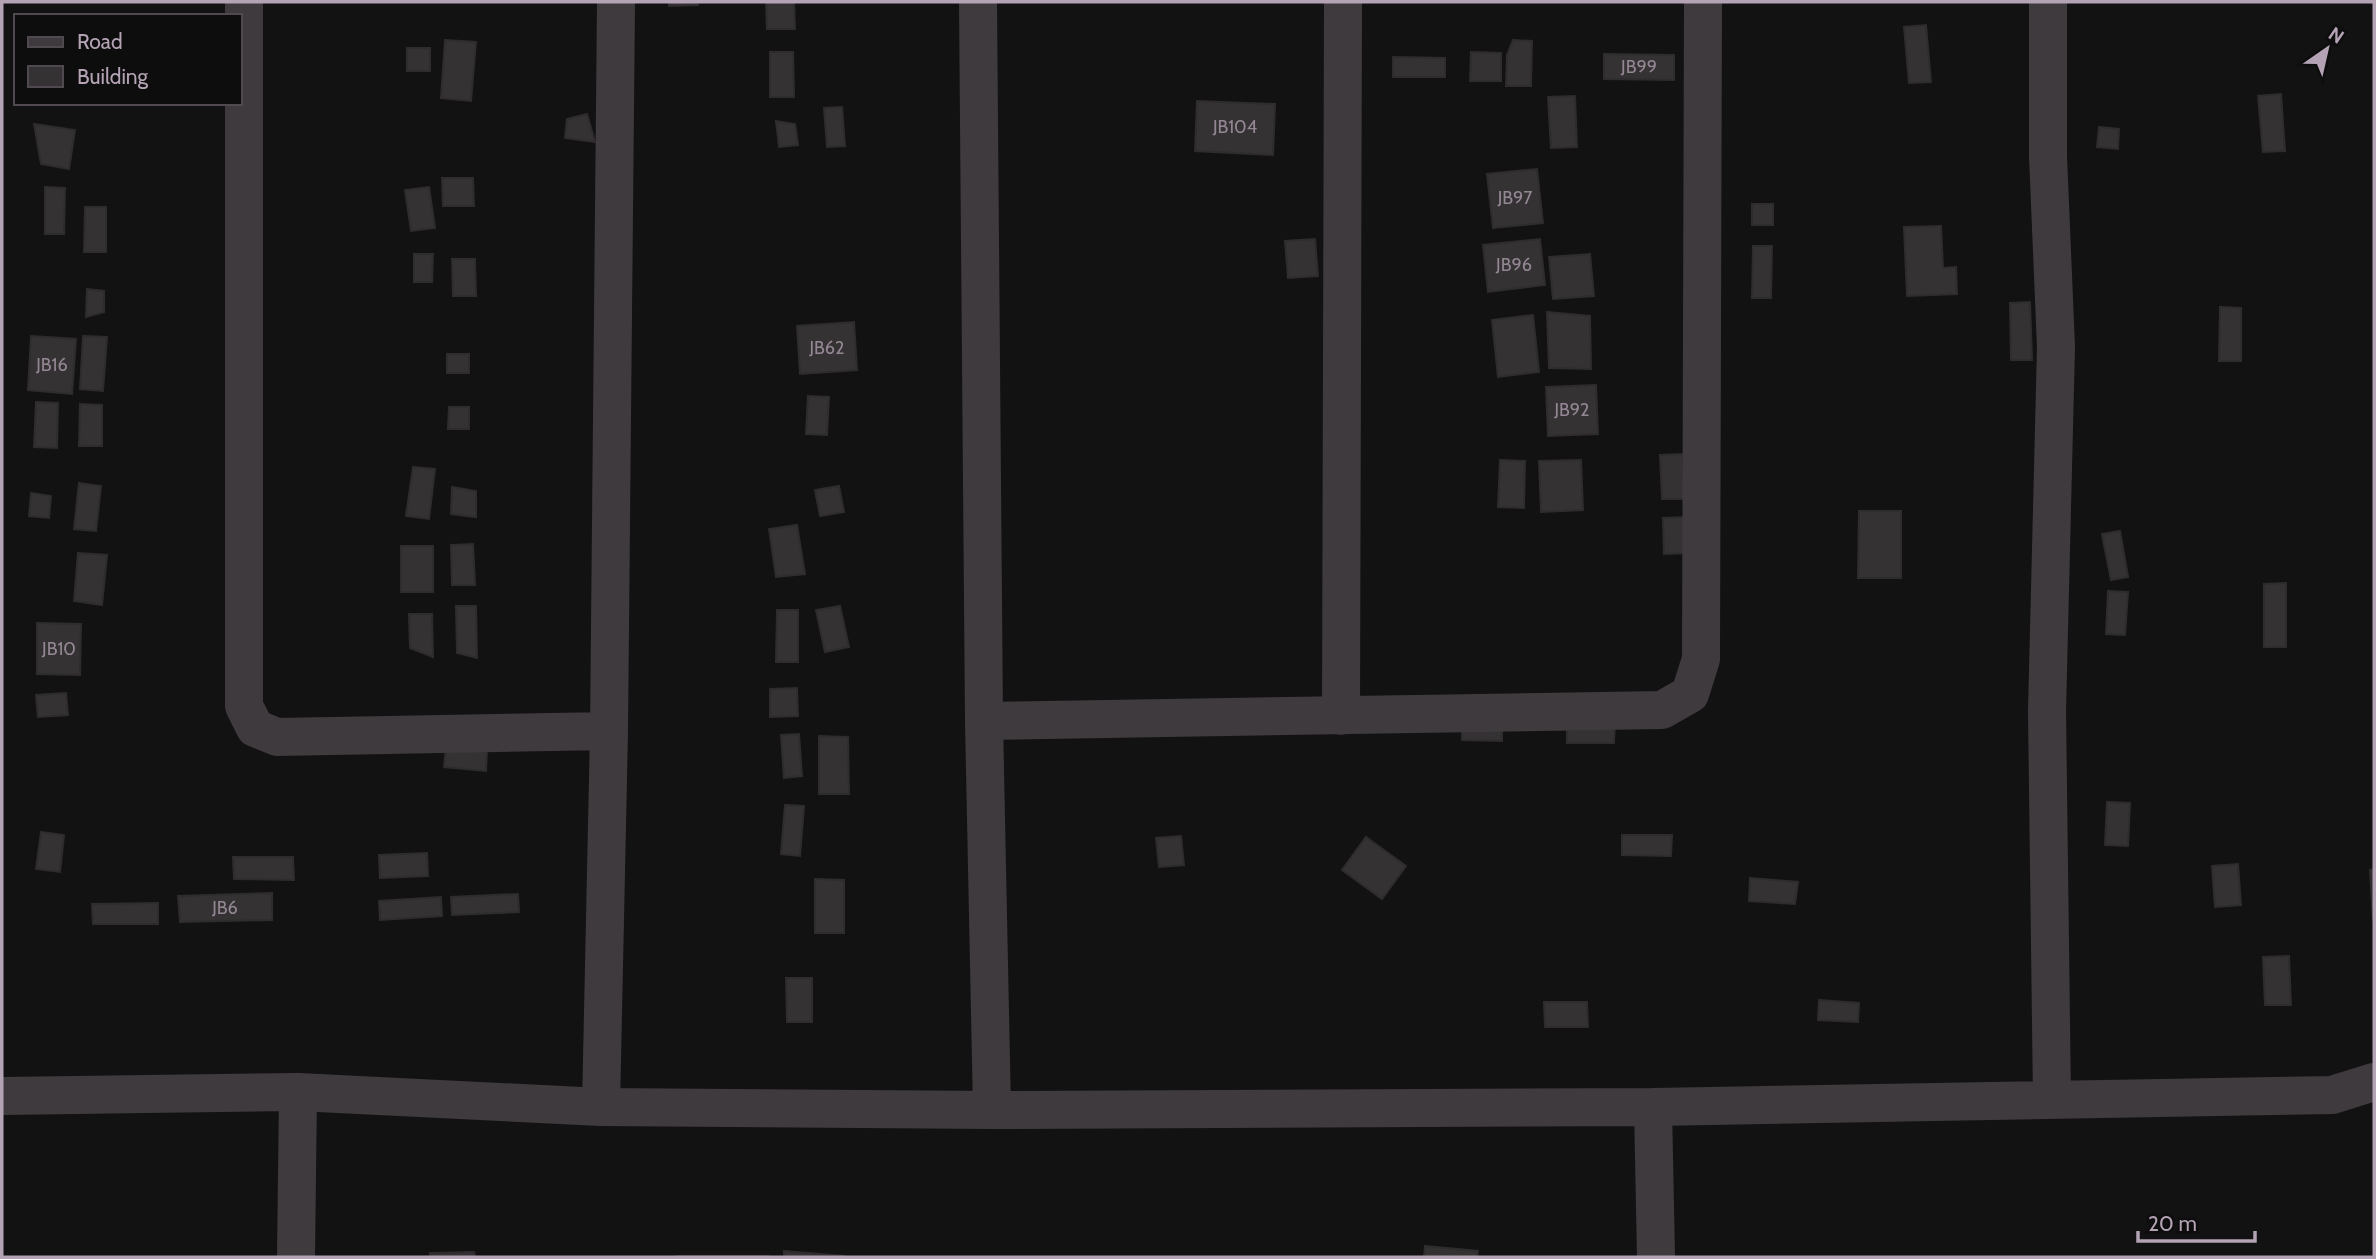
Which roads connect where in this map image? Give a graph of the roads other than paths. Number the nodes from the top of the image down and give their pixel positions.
1 (244, 2) edge
2 (616, 2) edge
3 (978, 2) edge
4 (1343, 2) edge
5 (1703, 2) edge
6 (2048, 2) edge
7 (1341, 716) junction
8 (984, 721) junction
9 (609, 731) junction
10 (2374, 1082) edge
11 (298, 1092) junction
12 (2, 1096) edge
13 (2052, 1100) junction
14 (601, 1107) junction
15 (1653, 1107) junction
16 (992, 1110) junction
17 (296, 1257) edge
18 (1656, 1257) edge

1 - 9 street
2 - 9 street
3 - 8 street
4 - 7 street
5 - 7 street
6 - 13 street
7 - 8 street
8 - 16 street
9 - 14 street
10 - 13 street
11 - 12 street
11 - 14 street
11 - 17 street
13 - 15 street
14 - 16 street
15 - 16 street
15 - 18 street

